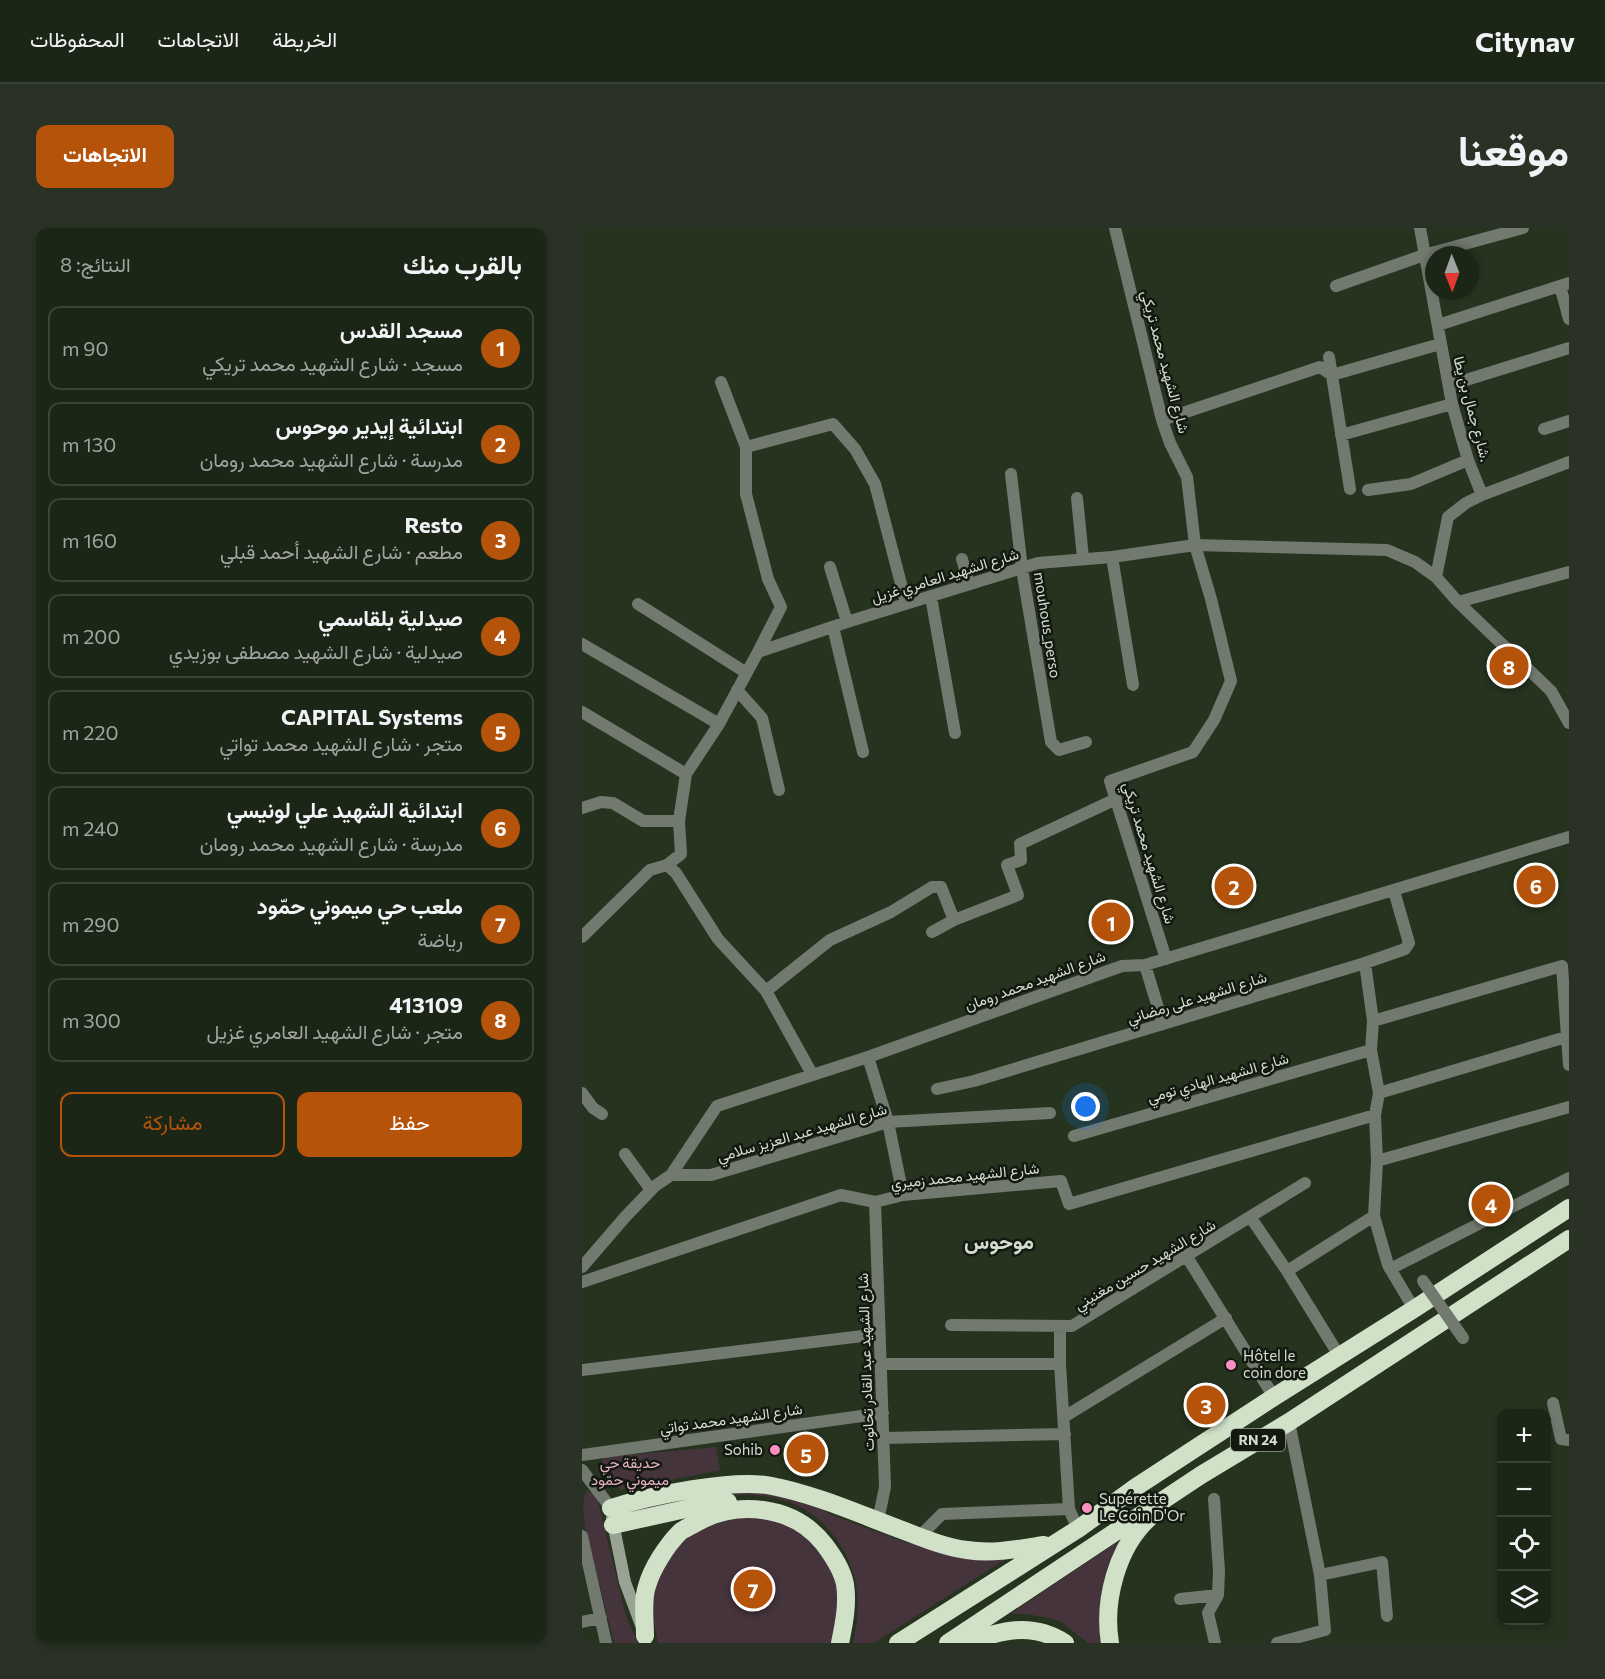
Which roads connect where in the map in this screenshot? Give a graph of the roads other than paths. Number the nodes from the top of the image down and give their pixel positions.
1 (1115, 228) edge
2 (1420, 228) edge
3 (1523, 228) edge
4 (1424, 255) junction
5 (1564, 285) edge
6 (1336, 286) dead end
7 (1569, 319) edge
8 (1438, 325) junction
9 (1440, 344) junction
10 (1569, 348) edge
11 (1329, 357) dead end
12 (1332, 375) junction
13 (721, 382) dead end
14 (1450, 385) junction
15 (1452, 404) junction
16 (1162, 420) junction
17 (1569, 421) edge
18 (1544, 429) dead end
19 (1341, 435) junction
20 (746, 447) junction
21 (1468, 460) junction
22 (1569, 462) edge
23 (1011, 474) dead end
24 (1350, 489) dead end
25 (1368, 490) dead end
26 (1482, 495) junction
27 (1077, 498) dead end
28 (1195, 545) junction
29 (1112, 556) junction
30 (1083, 558) junction
31 (962, 559) dead end
32 (830, 567) dead end
33 (1022, 569) junction
34 (1569, 572) edge
35 (1436, 577) junction
36 (969, 584) junction
37 (931, 597) junction
38 (1458, 602) junction
39 (906, 603) junction
40 (638, 604) dead end
41 (847, 622) junction
42 (833, 627) junction
43 (582, 644) edge
44 (758, 652) junction
45 (745, 672) junction
46 (1133, 685) dead end
47 (736, 690) junction
48 (582, 712) edge
49 (1569, 723) edge
50 (719, 724) junction
51 (955, 733) dead end
52 (1086, 742) dead end
53 (863, 752) dead end
54 (686, 774) junction
55 (779, 790) dead end
56 (1116, 799) junction
57 (582, 808) edge
58 (679, 821) junction
59 (1569, 837) edge
60 (667, 865) junction
61 (1394, 891) junction
62 (954, 920) junction
63 (932, 932) dead end
64 (582, 937) edge
65 (1166, 959) junction
66 (1365, 963) junction
67 (1145, 965) junction
68 (766, 991) junction
69 (1374, 1021) junction
70 (1163, 1024) junction
71 (1566, 1037) junction
72 (1371, 1050) junction
73 (868, 1057) junction
74 (1569, 1065) edge
75 (812, 1074) junction
76 (937, 1089) dead end
77 (582, 1093) edge
78 (1379, 1093) junction
79 (1569, 1107) edge
80 (1050, 1113) dead end
81 (602, 1114) dead end
82 (1375, 1115) junction
83 (888, 1122) junction
84 (1074, 1136) dead end
85 (625, 1154) dead end
86 (1377, 1161) junction
87 (671, 1175) junction
88 (1569, 1178) edge
89 (1305, 1183) dead end
90 (651, 1190) junction
91 (903, 1195) junction
92 (875, 1202) junction
93 (1569, 1208) edge
94 (1374, 1216) junction
95 (1251, 1218) junction
96 (1569, 1239) edge
97 (1187, 1257) junction
98 (582, 1267) edge
99 (1390, 1269) junction
100 (1287, 1271) junction
101 (1423, 1281) dead end
102 (582, 1282) edge
103 (1414, 1309) junction
104 (1226, 1318) junction
105 (951, 1325) dead end
106 (1060, 1326) junction
107 (879, 1334) junction
108 (1463, 1338) dead end
109 (1340, 1357) junction
110 (881, 1364) junction
111 (1060, 1364) junction
112 (582, 1370) edge
113 (1274, 1397) junction
114 (1553, 1403) dead end
115 (884, 1413) junction
116 (1064, 1417) junction
117 (1289, 1422) junction
118 (1065, 1434) junction
119 (884, 1438) junction
120 (1569, 1440) edge
121 (582, 1455) edge
122 (582, 1470) edge
123 (1201, 1475) junction
124 (1214, 1499) dead end
125 (1069, 1509) junction
126 (771, 1511) junction
127 (612, 1517) junction
128 (878, 1521) junction
129 (1078, 1529) junction
130 (582, 1536) edge
131 (920, 1536) junction
132 (1052, 1544) junction
133 (1320, 1575) junction
134 (1218, 1595) junction
135 (1180, 1599) dead end
136 (1387, 1616) dead end
137 (601, 1618) junction
138 (582, 1622) edge
139 (647, 1640) edge
140 (606, 1643) edge
141 (840, 1643) edge
142 (898, 1643) edge
143 (948, 1643) edge
144 (965, 1643) edge
145 (1065, 1643) edge
146 (1110, 1643) edge
147 (1215, 1643) edge
148 (1277, 1643) edge

1 - 16 street, شارع الشهيد محمد تريكي
2 - 4 street, شارع جمال بن يطا.
3 - 4 street
4 - 6 street
4 - 8 street, شارع جمال بن يطا.
5 - 7 street
5 - 8 street
8 - 9 street, شارع جمال بن يطا.
9 - 12 street
9 - 14 street, شارع جمال بن يطا.
10 - 14 street
11 - 12 street
12 - 16 street
12 - 19 street
13 - 20 street
14 - 15 street, شارع جمال بن يطا.
15 - 19 street
15 - 21 street, شارع جمال بن يطا.
16 - 28 street, شارع الشهيد محمد تريكي
17 - 18 street
19 - 24 street
20 - 39 street
20 - 44 street
21 - 25 street
21 - 26 street, شارع جمال بن يطا.
22 - 26 street
23 - 33 street, mouhous_perso
26 - 35 street
27 - 30 street
28 - 29 street, شارع الشهيد العامري غزيل
28 - 35 street, شارع الشهيد العامري غزيل
28 - 56 street, شارع الشهيد محمد تريكي
29 - 30 street, شارع الشهيد العامري غزيل
29 - 46 street
30 - 33 street, شارع الشهيد العامري غزيل
31 - 36 street
32 - 41 street
33 - 36 street, شارع الشهيد العامري غزيل
33 - 52 street, mouhous_perso
34 - 38 street
35 - 38 street, شارع الشهيد العامري غزيل
36 - 37 street, شارع الشهيد العامري غزيل
37 - 39 street, شارع الشهيد العامري غزيل
37 - 51 street
38 - 49 street, شارع الشهيد العامري غزيل
39 - 41 street, شارع الشهيد العامري غزيل
40 - 45 street
41 - 42 street, شارع الشهيد العامري غزيل
42 - 44 street, شارع الشهيد العامري غزيل
42 - 53 street
43 - 50 street
44 - 45 street
45 - 47 street
47 - 50 street
47 - 55 street
48 - 54 street
50 - 54 street
54 - 58 street
56 - 62 street
56 - 65 street, شارع الشهيد محمد تريكي
57 - 58 street
58 - 60 street
59 - 61 street, شارع الشهيد محمد رومان
60 - 64 street
60 - 68 street
61 - 65 street, شارع الشهيد محمد رومان
61 - 66 street, شارع الشهيد على رمضاني
62 - 63 street
62 - 68 street
65 - 67 street, شارع الشهيد محمد رومان
66 - 69 street
66 - 70 street, شارع الشهيد على رمضاني
67 - 70 street
67 - 73 street, شارع الشهيد محمد رومان
68 - 75 street
69 - 71 street
69 - 72 street
70 - 76 street, شارع الشهيد على رمضاني
71 - 74 street
71 - 78 street
72 - 78 street
72 - 84 street, شارع الشهيد الهادي تومي
73 - 75 street, شارع الشهيد محمد رومان
73 - 83 street
75 - 87 street, شارع الشهيد محمد رومان
77 - 81 street
78 - 82 street
79 - 86 street
80 - 83 street, شارع الشهيد عبد العزيز سلامي
82 - 86 street
82 - 91 street, شارع الشهيد محمد زميري
83 - 87 street, شارع الشهيد عبد العزيز سلامي
83 - 91 street
85 - 90 street
86 - 94 street
87 - 90 street, شارع الشهيد محمد رومان
88 - 99 street
89 - 95 street, شارع الشهيد حسين مغنيني
90 - 98 street, شارع الشهيد محمد رومان
91 - 92 street, شارع الشهيد محمد زميري
92 - 102 street, شارع الشهيد محمد زميري
92 - 107 street, شارع الشهيد عبد القادر تحانوت
93 - 103 highway, RN 24
94 - 99 street
94 - 100 street
95 - 97 street, شارع الشهيد حسين مغنيني
95 - 100 street
96 - 117 highway, RN 24
97 - 104 street
97 - 106 street, شارع الشهيد حسين مغنيني
99 - 103 street
100 - 109 street
101 - 108 street, bridge
103 - 109 highway, RN 24
104 - 113 street
104 - 116 street
105 - 106 street, شارع الشهيد حسين مغنيني
106 - 111 street
107 - 110 street, شارع الشهيد عبد القادر تحانوت
107 - 112 street
109 - 113 highway, RN 24
110 - 111 street
110 - 115 street, شارع الشهيد عبد القادر تحانوت
111 - 116 street
113 - 129 highway, RN 24
114 - 120 street
115 - 119 street, شارع الشهيد عبد القادر تحانوت
115 - 121 street, شارع الشهيد محمد تواتي
116 - 118 street
117 - 123 highway, RN 24
117 - 133 street
118 - 119 street
118 - 125 street
119 - 128 street, شارع الشهيد عبد القادر تحانوت
122 - 127 street
123 - 143 highway, RN 24
123 - 146 highway
124 - 134 street
125 - 129 street
125 - 131 street
126 - 127 highway
126 - 139 highway
126 - 141 highway
127 - 128 highway
127 - 139 main road
128 - 131 highway
129 - 132 highway, RN 24
130 - 137 street
131 - 132 highway
132 - 142 highway, RN 24
133 - 136 street
133 - 148 street
134 - 135 street
134 - 147 street
137 - 138 street
137 - 140 street
144 - 145 highway

